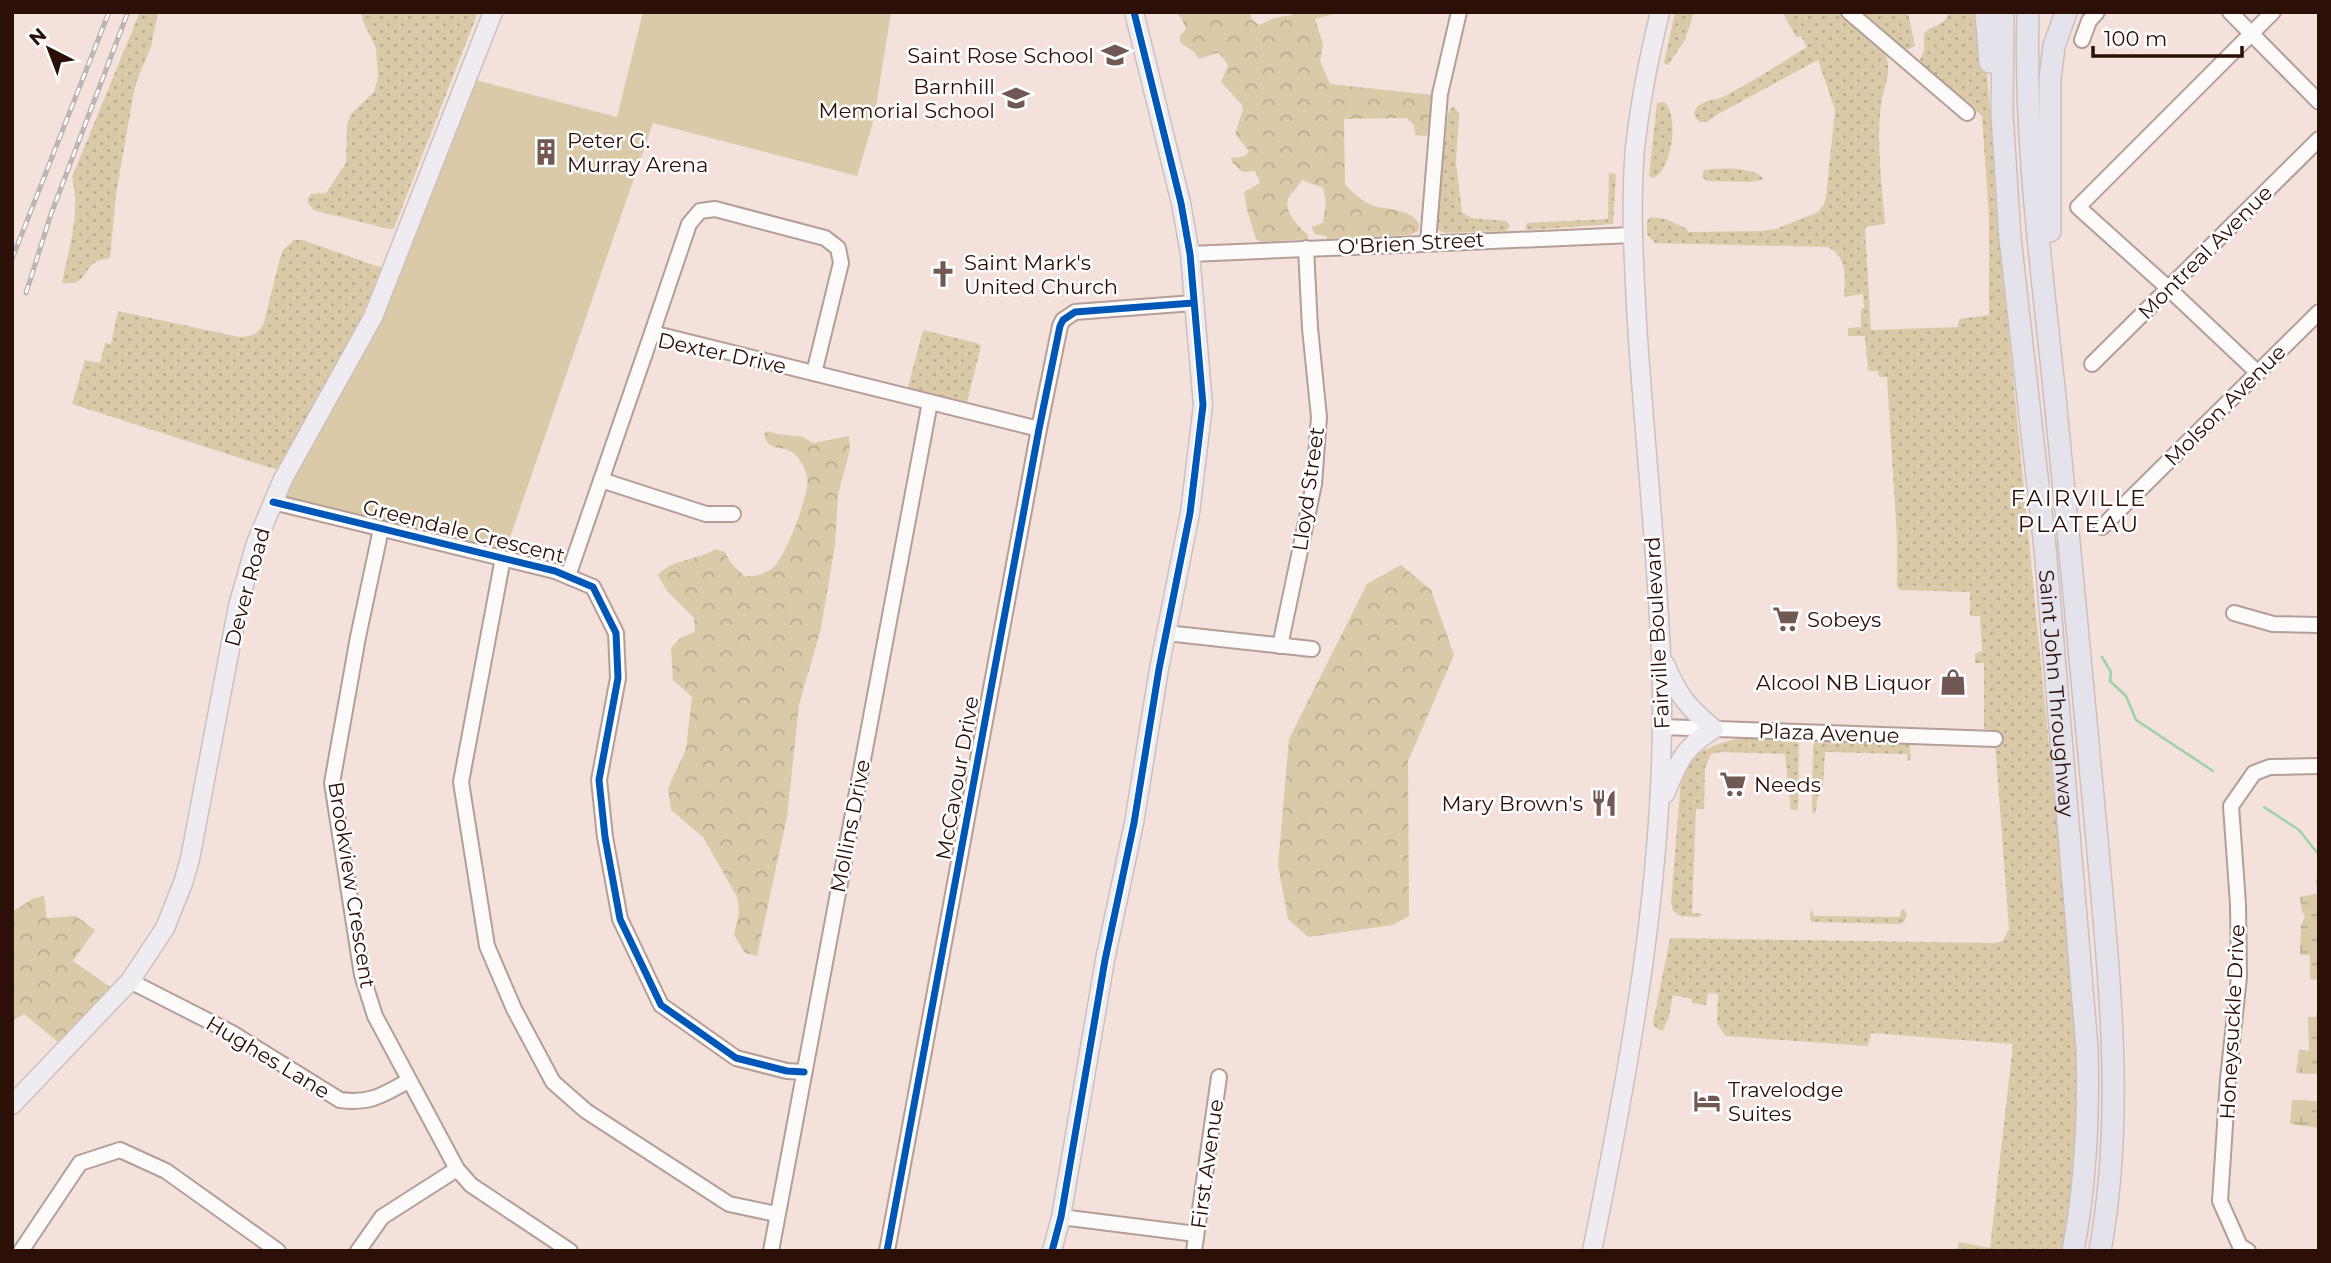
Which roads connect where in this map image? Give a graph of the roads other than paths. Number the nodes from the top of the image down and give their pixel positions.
1 (493, 12) edge
2 (1134, 12) edge
3 (1458, 12) edge
4 (1660, 12) edge
5 (1849, 12) edge
6 (1986, 12) edge
7 (2003, 12) edge
8 (2028, 12) edge
9 (2066, 12) edge
10 (2097, 12) edge
11 (2230, 12) edge
12 (2273, 12) edge
13 (2252, 34) junction
14 (2082, 40) dead end
15 (2319, 102) edge
16 (1967, 113) dead end
17 (2319, 139) edge
18 (1632, 235) junction
19 (2010, 238) junction
20 (1428, 242) junction
21 (1306, 248) junction
22 (1189, 254) junction
23 (2168, 288) junction
24 (1193, 303) junction
25 (2319, 312) edge
26 (652, 333) junction
27 (2092, 364) dead end
28 (814, 373) junction
29 (2258, 373) junction
30 (2055, 398) junction
31 (929, 402) junction
32 (1039, 429) junction
33 (601, 480) junction
34 (273, 502) junction
35 (733, 514) dead end
36 (2102, 527) dead end
37 (381, 528) junction
38 (503, 558) junction
39 (568, 576) junction
40 (2234, 613) dead end
41 (2319, 625) edge
42 (1166, 633) junction
43 (1280, 646) junction
44 (1312, 649) dead end
45 (1661, 654) junction
46 (1662, 727) junction
47 (1714, 729) junction
48 (1995, 739) dead end
49 (2319, 766) edge
50 (1661, 803) junction
51 (131, 981) junction
52 (804, 1072) junction
53 (1220, 1077) dead end
54 (408, 1081) junction
55 (12, 1105) edge
56 (457, 1169) junction
57 (776, 1214) junction
58 (1061, 1217) junction
59 (1196, 1234) junction
60 (2241, 1249) edge
61 (21, 1251) edge
62 (278, 1251) edge
63 (358, 1251) edge
64 (570, 1251) edge
65 (771, 1251) edge
66 (887, 1251) edge
67 (1052, 1251) edge
68 (1194, 1251) edge
69 (1592, 1251) edge
70 (2073, 1251) edge
71 (2100, 1251) edge

1 - 34 main road, Dever Road
2 - 22 main road
3 - 20 street
4 - 18 main road, Fairville Boulevard
5 - 16 street
6 - 19 highway
7 - 19 highway, Saint John Throughway
8 - 30 highway, Saint John Throughway
9 - 30 highway
10 - 14 street
11 - 13 street
12 - 13 street
13 - 15 street
13 - 23 street
17 - 23 street, Montreal Avenue
18 - 20 street, O'Brien Street
18 - 45 main road, Fairville Boulevard
19 - 70 highway, Saint John Throughway
20 - 21 street, O'Brien Street
21 - 22 street, O'Brien Street
21 - 43 street, Lloyd Street
22 - 24 main road
23 - 27 street, Montreal Avenue
23 - 29 street
24 - 32 street, McCavour Drive
24 - 42 main road
25 - 29 street, Molson Avenue
26 - 28 street, Dexter Drive
26 - 28 street
26 - 33 street, Dexter Drive
28 - 31 street, Dexter Drive
29 - 36 street, Molson Avenue
30 - 71 highway, Saint John Throughway
31 - 32 street, Dexter Drive
31 - 52 street, Mollins Drive
32 - 66 street, McCavour Drive
33 - 35 street
33 - 39 street, Dexter Drive
34 - 37 street, Greendale Crescent
34 - 51 main road, Dever Road
37 - 38 street, Greendale Crescent
37 - 54 street, Brookview Crescent
38 - 39 street, Greendale Crescent
38 - 57 street
39 - 52 street, Greendale Crescent
40 - 41 street
42 - 43 street
42 - 58 main road
43 - 44 street
45 - 46 main road, Fairville Boulevard
45 - 47 main road
46 - 47 street, Plaza Avenue
46 - 50 main road, Fairville Boulevard
47 - 48 street, Plaza Avenue
47 - 50 main road
49 - 60 street, Honeysuckle Drive
50 - 69 main road, Fairville Boulevard
51 - 54 street, Hughes Lane
51 - 55 main road, Dever Road
52 - 57 street, Mollins Drive
53 - 59 street, First Avenue
54 - 56 street, Brookview Crescent
56 - 63 street
56 - 64 street, Brookview Crescent
57 - 65 street, Mollins Drive
58 - 59 street
58 - 67 main road
59 - 68 street, First Avenue
61 - 62 street

